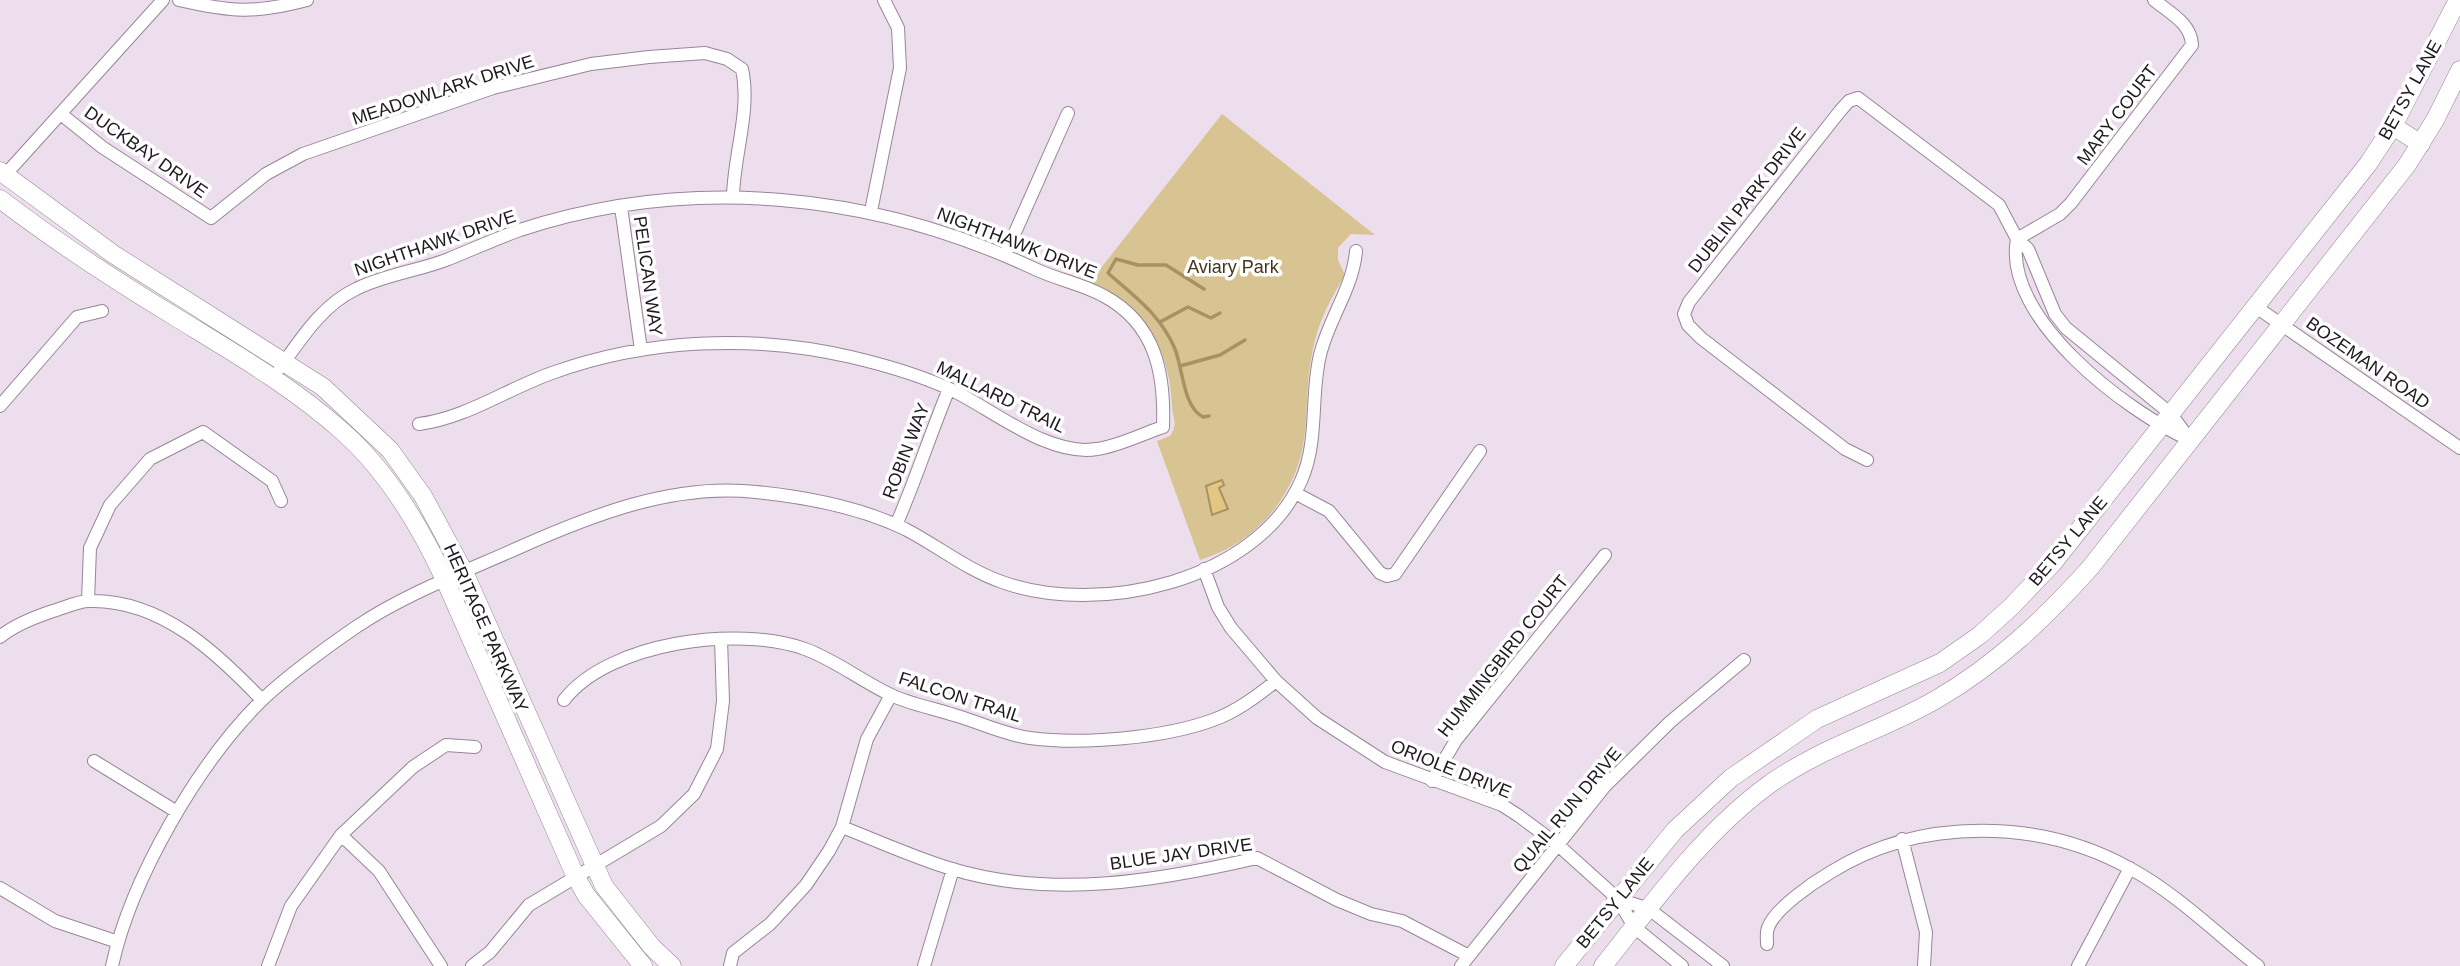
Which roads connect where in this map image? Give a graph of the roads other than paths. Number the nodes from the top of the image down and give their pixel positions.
1 (163, 0) edge
2 (179, 0) edge
3 (307, 0) edge
4 (884, 0) edge
5 (2154, 0) edge
6 (2458, 0) edge
7 (2460, 70) edge
8 (1068, 113) dead end
9 (61, 114) junction
10 (2393, 126) junction
11 (2421, 144) junction
12 (2, 173) edge
13 (733, 197) junction
14 (0, 199) edge
15 (621, 207) junction
16 (871, 211) junction
17 (211, 218) joint
18 (2017, 239) junction
19 (1356, 251) dead end
20 (1005, 255) junction
21 (2256, 307) junction
22 (102, 312) dead end
23 (2059, 320) junction
24 (2281, 325) junction
25 (2045, 328) junction
26 (641, 349) junction
27 (285, 361) junction
28 (2122, 375) junction
29 (274, 377) junction
30 (949, 389) junction
31 (2112, 389) junction
32 (0, 407) edge
33 (2166, 421) junction
34 (419, 424) dead end
35 (1163, 427) joint
36 (2190, 440) junction
37 (2460, 448) edge
38 (1480, 451) dead end
39 (1867, 460) dead end
40 (1295, 493) junction
41 (281, 500) dead end
42 (896, 525) junction
43 (1605, 555) dead end
44 (1204, 569) junction
45 (464, 572) junction
46 (445, 580) junction
47 (88, 601) junction
48 (0, 637) edge
49 (721, 639) junction
50 (1744, 660) dead end
51 (1276, 681) junction
52 (891, 695) junction
53 (262, 700) junction
54 (564, 700) dead end
55 (475, 747) dead end
56 (94, 761) dead end
57 (1432, 781) junction
58 (177, 812) junction
59 (842, 827) junction
60 (341, 835) junction
61 (1902, 839) junction
62 (1558, 845) junction
63 (593, 865) junction
64 (2130, 868) junction
65 (953, 869) junction
66 (575, 875) junction
67 (0, 888) edge
68 (1618, 899) junction
69 (1649, 909) junction
70 (1634, 927) junction
71 (118, 942) junction
72 (1767, 944) dead end
73 (1465, 961) edge
74 (2252, 964) edge
75 (112, 966) edge
76 (268, 966) edge
77 (441, 966) edge
78 (472, 966) edge
79 (643, 966) edge
80 (672, 966) edge
81 (730, 966) edge
82 (924, 966) edge
83 (1564, 966) edge
84 (1603, 966) edge
85 (1682, 966) edge
86 (1723, 966) edge
87 (1924, 966) edge
88 (2078, 966) edge

1 - 9 street
2 - 3 street
4 - 16 street
5 - 18 street, MARY COURT
6 - 10 main road, BETSY LANE
7 - 11 main road, BETSY LANE
8 - 20 street
9 - 12 street
9 - 17 street, DUCKBAY DRIVE
10 - 11 main road
10 - 21 main road, BETSY LANE
11 - 24 main road, BETSY LANE
12 - 27 main road, HERITAGE PARKWAY
13 - 15 street, NIGHTHAWK DRIVE
13 - 16 street, NIGHTHAWK DRIVE
13 - 17 street, MEADOWLARK DRIVE
14 - 29 main road, HERITAGE PARKWAY
15 - 26 street, PELICAN WAY
15 - 27 street, NIGHTHAWK DRIVE
16 - 20 street, NIGHTHAWK DRIVE
18 - 23 street, DUBLIN PARK DRIVE
18 - 25 street, DUBLIN PARK DRIVE
18 - 39 street, DUBLIN PARK DRIVE
19 - 40 street
20 - 35 street, NIGHTHAWK DRIVE
21 - 24 street, BOZEMAN ROAD
21 - 33 main road, BETSY LANE
22 - 32 street
23 - 25 street
23 - 28 street, DUBLIN PARK DRIVE
24 - 36 main road, BETSY LANE
24 - 37 street, BOZEMAN ROAD
25 - 31 street, DUBLIN PARK DRIVE
26 - 30 street, MALLARD TRAIL
26 - 34 street, MALLARD TRAIL
27 - 29 street, NIGHTHAWK DRIVE
27 - 45 main road, HERITAGE PARKWAY
28 - 31 street
28 - 33 street, DUBLIN PARK DRIVE
29 - 46 main road, HERITAGE PARKWAY
30 - 35 street, MALLARD TRAIL
30 - 42 street, ROBIN WAY
31 - 33 street, DUBLIN PARK DRIVE
33 - 36 street, DUBLIN PARK DRIVE
33 - 68 main road, BETSY LANE
36 - 69 main road, BETSY LANE
38 - 40 street
40 - 44 street
41 - 47 street
42 - 44 street
42 - 45 street
43 - 57 street, HUMMINGBIRD COURT
44 - 51 street, ORIOLE DRIVE
45 - 46 street
45 - 63 main road, HERITAGE PARKWAY
46 - 53 street
46 - 66 main road, HERITAGE PARKWAY
47 - 48 street
47 - 53 street
49 - 52 street, FALCON TRAIL
49 - 54 street, FALCON TRAIL
49 - 63 street
50 - 62 street, QUAIL RUN DRIVE
51 - 52 street, FALCON TRAIL
51 - 57 street, ORIOLE DRIVE
52 - 59 street
53 - 58 street
55 - 60 street
56 - 58 street
57 - 62 street, ORIOLE DRIVE
58 - 71 street
59 - 65 street, BLUE JAY DRIVE
59 - 81 street
60 - 76 street
60 - 77 street
61 - 64 street
61 - 72 street
61 - 87 street
62 - 68 street, ORIOLE DRIVE
62 - 73 street, QUAIL RUN DRIVE
63 - 66 street
63 - 80 main road, HERITAGE PARKWAY
64 - 74 street
64 - 88 street
65 - 73 street, BLUE JAY DRIVE
65 - 82 street
66 - 78 street
66 - 79 main road, HERITAGE PARKWAY
67 - 71 street
68 - 69 street, ORIOLE DRIVE
68 - 70 street, ORIOLE DRIVE
68 - 83 main road, BETSY LANE
69 - 70 main road, BETSY LANE
69 - 86 street, ORIOLE DRIVE
70 - 84 main road, BETSY LANE
70 - 85 street, ORIOLE DRIVE
71 - 75 street

